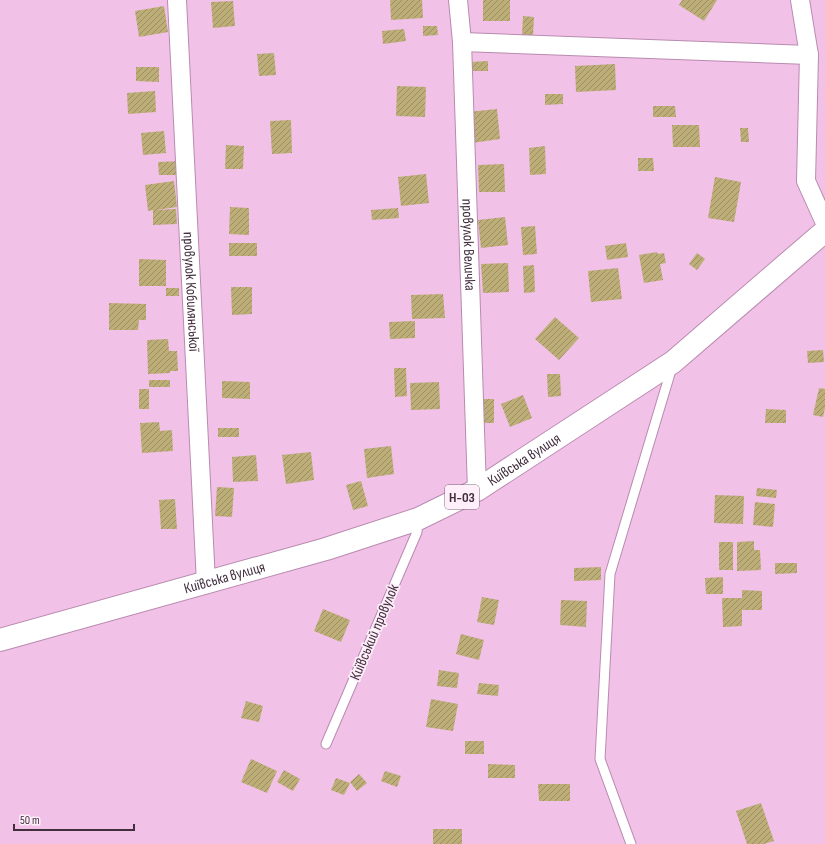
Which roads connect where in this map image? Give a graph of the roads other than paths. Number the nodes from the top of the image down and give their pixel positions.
1 (178, 0) edge
2 (458, 0) edge
3 (800, 0) edge
4 (462, 42) junction
5 (809, 55) junction
6 (825, 223) edge
7 (825, 231) edge
8 (673, 362) junction
9 (477, 490) junction
10 (418, 519) junction
11 (206, 583) junction
12 (0, 640) edge
13 (326, 744) dead end
14 (630, 844) edge

1 - 11 street, провулок Кобилянської
2 - 4 street, провулок Величка
3 - 5 street
4 - 5 street
4 - 9 street, провулок Величка
5 - 6 street
7 - 8 main road, Київська вулиця / Н-03
8 - 9 main road, Київська вулиця / Н-03
8 - 14 lane
9 - 10 main road, Київська вулиця / Н-03
10 - 11 main road, Київська вулиця / Н-03
10 - 13 lane, Київський провулок
11 - 12 main road, Київська вулиця / Н-03

